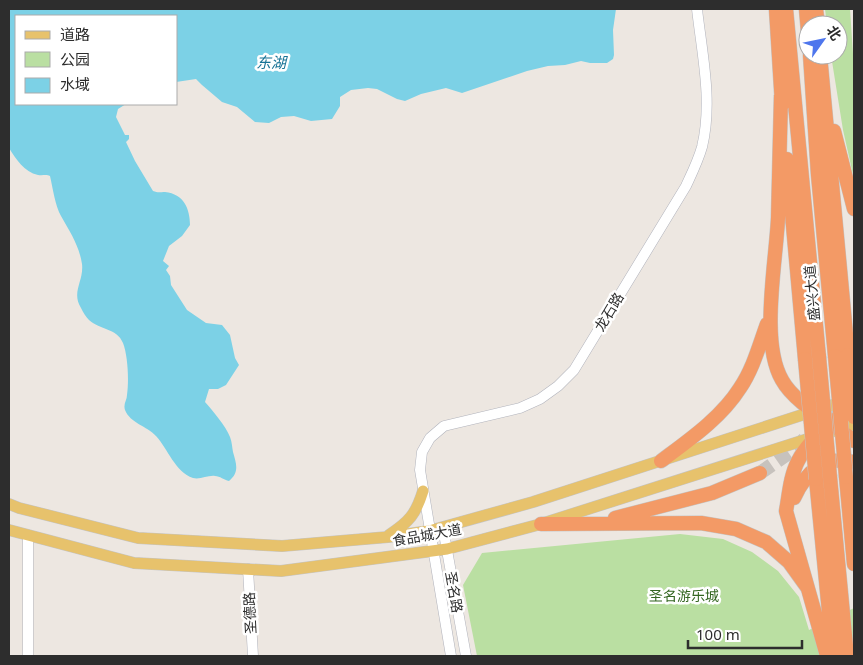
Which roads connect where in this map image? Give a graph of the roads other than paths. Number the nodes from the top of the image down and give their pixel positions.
1 (697, 9) edge
2 (776, 9) edge
3 (786, 9) edge
4 (811, 65) edge
5 (821, 65) edge
6 (823, 89) junction
7 (781, 96) junction
8 (854, 209) edge
9 (771, 311) junction
10 (842, 356) junction
11 (812, 358) junction
12 (854, 400) edge
13 (814, 411) junction
14 (854, 417) edge
15 (854, 424) edge
16 (835, 426) junction
17 (815, 437) junction
18 (854, 441) edge
19 (660, 461) junction
20 (854, 462) edge
21 (760, 472) tunnel mouth
22 (423, 490) junction
23 (9, 504) edge
24 (540, 524) junction
25 (593, 524) junction
26 (443, 528) junction
27 (792, 528) junction
28 (9, 530) edge
29 (429, 531) junction
30 (28, 535) junction
31 (388, 537) junction
32 (447, 549) junction
33 (432, 552) junction
34 (854, 564) edge
35 (248, 570) junction
36 (833, 579) junction
37 (807, 587) junction
38 (28, 656) edge
39 (253, 656) edge
40 (451, 656) edge
41 (466, 656) edge
42 (827, 656) edge
43 (833, 656) edge
44 (847, 656) edge

1 - 22 street, 龙石路
2 - 7 highway
3 - 11 highway, 盛兴大道
4 - 10 highway, 盛兴大道
5 - 6 highway
6 - 8 highway
6 - 10 highway
7 - 9 highway
7 - 11 highway
9 - 13 highway
9 - 19 highway
10 - 14 highway, bridge
10 - 34 highway, 盛兴大道, bridge
11 - 36 highway, 盛兴大道, bridge
12 - 13 main road, 食品城大道
12 - 16 highway
13 - 16 highway
13 - 19 main road, 食品城大道
15 - 16 main road
16 - 17 highway
16 - 18 highway
17 - 24 main road, 食品城大道
17 - 27 highway
19 - 26 main road, 食品城大道
20 - 27 highway
21 - 25 highway
22 - 29 street, 龙石路
22 - 31 main road
23 - 31 main road, 食品城大道
24 - 25 highway
24 - 32 main road, 食品城大道
25 - 37 highway
26 - 29 main road, 食品城大道
26 - 32 street, 圣名路
27 - 37 highway
28 - 30 main road, 食品城大道
29 - 31 main road, 食品城大道
29 - 33 street, 圣名路
30 - 35 main road, 食品城大道
30 - 38 street
32 - 33 main road, 食品城大道
32 - 41 street, 圣名路
33 - 35 main road, 食品城大道
33 - 40 street, 圣名路
35 - 39 street, 圣德路
36 - 43 highway
36 - 44 highway
37 - 42 highway

